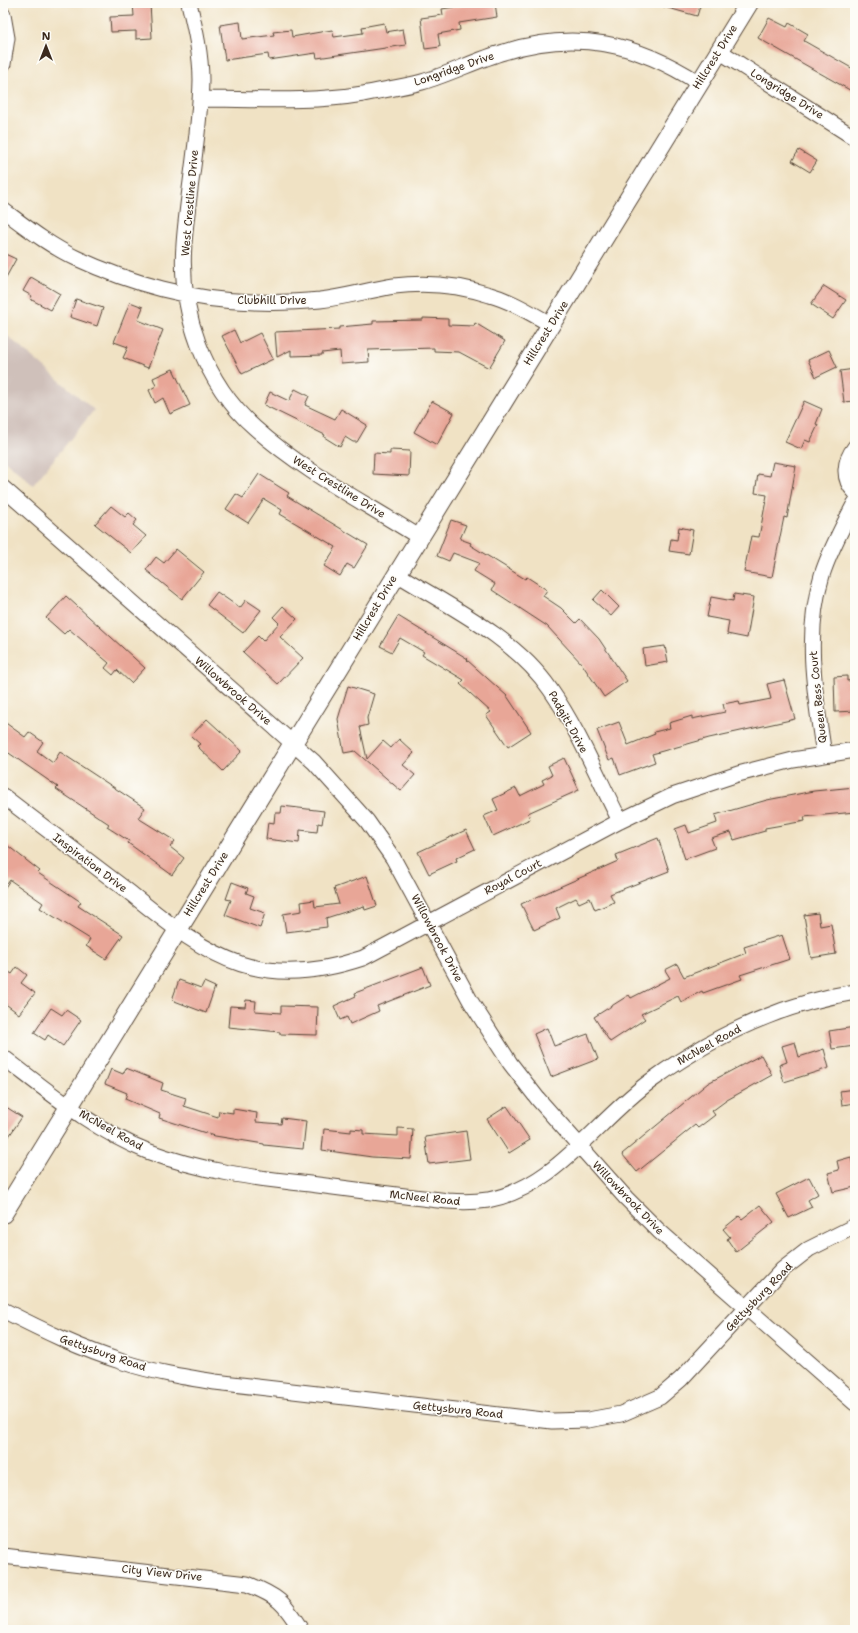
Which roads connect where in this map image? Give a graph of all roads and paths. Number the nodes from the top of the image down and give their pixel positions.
1 (189, 3) edge
2 (749, 3) edge
3 (3, 15) edge
4 (719, 51) junction
5 (3, 64) edge
6 (699, 82) junction
7 (200, 99) junction
8 (855, 138) edge
9 (3, 210) edge
10 (186, 293) junction
11 (552, 325) junction
12 (855, 447) edge
13 (3, 488) edge
14 (855, 492) edge
15 (855, 503) edge
16 (419, 537) junction
17 (396, 574) junction
18 (293, 743) junction
19 (855, 750) edge
20 (824, 754) junction
21 (3, 796) edge
22 (620, 821) junction
23 (428, 922) junction
24 (178, 930) junction
25 (855, 992) edge
26 (3, 1057) edge
27 (69, 1107) junction
28 (578, 1146) junction
29 (3, 1214) edge
30 (855, 1226) edge
31 (747, 1308) junction
32 (3, 1310) edge
33 (855, 1403) edge
34 (3, 1556) edge
35 (301, 1630) edge

1 - 7 street, West Crestline Drive
2 - 4 street, Hillcrest Drive
3 - 5 street
4 - 6 street, Hillcrest Drive
4 - 8 street, Longridge Drive
6 - 7 street, Longridge Drive
6 - 11 street, Hillcrest Drive
7 - 10 street, West Crestline Drive
9 - 10 street, Clubhill Drive
10 - 11 street, Clubhill Drive
10 - 16 street, West Crestline Drive
11 - 16 street, Hillcrest Drive
12 - 14 street
13 - 18 street, Willowbrook Drive
15 - 20 street, Queen Bess Court
16 - 17 street, Hillcrest Drive
17 - 18 street, Hillcrest Drive
17 - 22 street, Padgitt Drive
18 - 23 street, Willowbrook Drive
18 - 24 street, Hillcrest Drive
19 - 20 street, Royal Court
20 - 22 street, Royal Court
21 - 24 street, Inspiration Drive
22 - 23 street, Royal Court
23 - 24 street, Royal Court
23 - 28 street, Willowbrook Drive
24 - 27 street, Hillcrest Drive
25 - 28 street, McNeel Road
26 - 27 street, McNeel Road
27 - 28 street, McNeel Road
27 - 29 street, Hillcrest Drive
28 - 31 street, Willowbrook Drive
30 - 31 street, Gettysburg Road
31 - 32 street, Gettysburg Road
31 - 33 street, Willowbrook Drive
34 - 35 street, City View Drive

